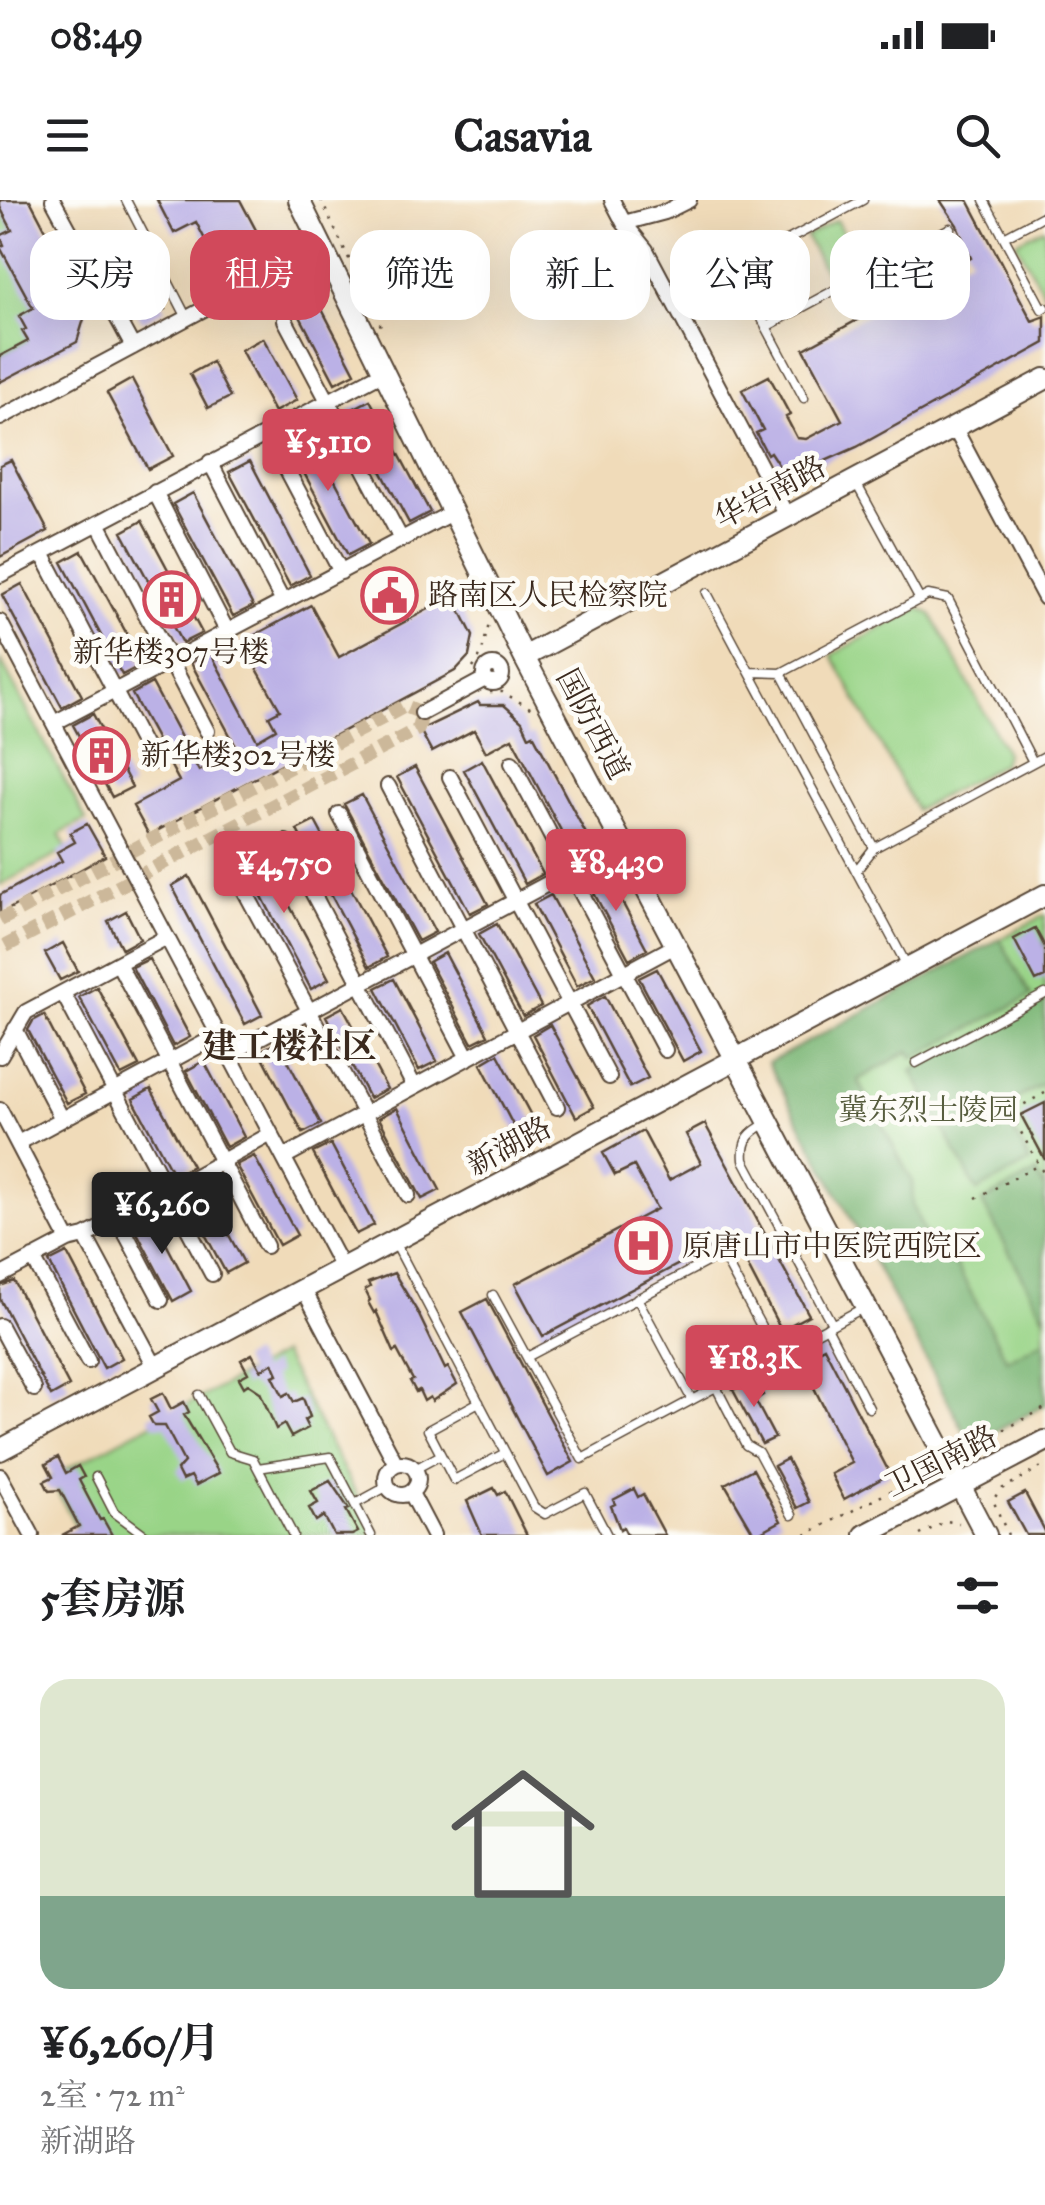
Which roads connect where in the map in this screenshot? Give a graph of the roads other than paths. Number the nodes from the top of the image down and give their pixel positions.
1 (53, 200) edge
2 (126, 200) edge
3 (300, 200) edge
4 (612, 200) edge
5 (689, 200) edge
6 (863, 200) edge
7 (999, 200) edge
8 (986, 203) edge
9 (662, 206) edge
10 (1045, 216) edge
11 (624, 222) junction
12 (950, 228) dead end
13 (314, 230) edge
14 (807, 230) edge
15 (946, 230) edge
16 (1004, 237) junction
17 (330, 262) edge
18 (830, 293) edge
19 (1045, 308) edge
20 (188, 318) joint
21 (284, 320) dead end
22 (763, 320) edge
23 (766, 326) junction
24 (133, 347) junction
25 (384, 372) junction
26 (1045, 379) edge
27 (804, 398) dead end
28 (328, 401) junction
29 (0, 418) edge
30 (954, 427) junction
31 (267, 432) junction
32 (210, 462) junction
33 (855, 480) junction
34 (155, 492) junction
35 (453, 512) junction
36 (787, 516) junction
37 (98, 523) junction
38 (401, 540) junction
39 (42, 553) junction
40 (340, 572) junction
41 (0, 575) edge
42 (707, 593) dead end
43 (1045, 598) edge
44 (920, 600) junction
45 (283, 602) junction
46 (0, 622) edge
47 (227, 631) junction
48 (170, 662) junction
49 (512, 663) junction
50 (750, 672) junction
51 (781, 673) junction
52 (115, 691) junction
53 (422, 713) dead end
54 (54, 723) junction
55 (207, 731) dead end
56 (1045, 756) edge
57 (152, 762) dead end
58 (1033, 762) junction
59 (512, 763) dead end
60 (450, 777) dead end
61 (388, 786) dead end
62 (339, 814) dead end
63 (286, 842) dead end
64 (622, 844) junction
65 (874, 848) junction
66 (234, 871) dead end
67 (570, 871) junction
68 (856, 871) junction
69 (1045, 894) edge
70 (515, 901) junction
71 (463, 929) junction
72 (167, 937) junction
73 (675, 946) junction
74 (414, 955) junction
75 (118, 964) junction
76 (908, 968) junction
77 (624, 974) junction
78 (360, 983) junction
79 (62, 993) junction
80 (1045, 994) edge
81 (570, 1003) junction
82 (309, 1011) junction
83 (15, 1029) junction
84 (517, 1031) junction
85 (218, 1034) junction
86 (665, 1050) dead end
87 (229, 1054) junction
88 (0, 1056) edge
89 (468, 1058) junction
90 (734, 1060) junction
91 (169, 1061) junction
92 (916, 1063) dead end
93 (609, 1076) dead end
94 (414, 1086) junction
95 (115, 1091) junction
96 (557, 1108) dead end
97 (0, 1110) edge
98 (364, 1114) junction
99 (62, 1120) junction
100 (768, 1123) junction
101 (272, 1134) junction
102 (18, 1143) junction
103 (284, 1157) junction
104 (222, 1161) junction
105 (168, 1191) junction
106 (408, 1195) dead end
107 (118, 1219) junction
108 (84, 1236) junction
109 (68, 1240) junction
110 (394, 1242) junction
111 (266, 1246) dead end
112 (34, 1258) junction
113 (342, 1268) junction
114 (212, 1274) dead end
115 (0, 1276) edge
116 (304, 1290) junction
117 (493, 1295) dead end
118 (637, 1298) junction
119 (161, 1300) dead end
120 (864, 1307) junction
121 (0, 1326) edge
122 (829, 1326) junction
123 (776, 1354) junction
124 (527, 1357) junction
125 (88, 1360) dead end
126 (156, 1368) junction
127 (716, 1387) junction
128 (34, 1389) dead end
129 (200, 1395) dead end
130 (692, 1400) junction
131 (479, 1402) junction
132 (869, 1408) dead end
133 (1045, 1441) edge
134 (0, 1450) edge
135 (505, 1453) junction
136 (442, 1456) junction
137 (396, 1464) junction
138 (258, 1468) junction
139 (415, 1469) junction
140 (0, 1476) edge
141 (96, 1476) dead end
142 (388, 1486) junction
143 (960, 1486) junction
144 (411, 1493) junction
145 (355, 1504) junction
146 (792, 1516) dead end
147 (142, 1534) edge
148 (32, 1535) edge
149 (293, 1535) edge
150 (371, 1535) edge
151 (433, 1535) edge
152 (607, 1535) edge
153 (864, 1535) edge
154 (986, 1535) edge

1 - 24 street
2 - 20 lane
3 - 13 street, 国防西道
4 - 11 street
5 - 9 street
6 - 14 lane
7 - 8 lane
8 - 16 lane
9 - 11 street
10 - 16 lane
11 - 36 street
12 - 15 lane
16 - 19 lane
17 - 25 street, 国防西道
18 - 23 lane
20 - 24 street
21 - 28 street
22 - 23 lane
23 - 27 lane
24 - 29 street
25 - 28 street
25 - 35 street, 国防西道
26 - 30 street, 华岩南路
28 - 31 street
28 - 38 street
30 - 33 street, 华岩南路
30 - 43 street
31 - 32 street
31 - 40 street
32 - 34 street
32 - 45 street
33 - 36 street, 华岩南路
33 - 44 lane
34 - 37 street
34 - 47 street
35 - 38 street
35 - 49 street, 国防西道
36 - 49 street, 华岩南路
37 - 39 street
37 - 48 street
38 - 40 street
39 - 41 street
39 - 52 street
40 - 45 street
42 - 50 lane
44 - 51 lane
44 - 58 lane
45 - 47 street
46 - 54 street
47 - 48 street
48 - 52 street
48 - 55 street
49 - 53 street
49 - 64 street, 国防西道
50 - 51 lane
50 - 68 lane
51 - 65 lane
52 - 54 street
52 - 57 street
54 - 72 street
56 - 58 lane
58 - 65 lane
59 - 67 street
60 - 70 street
61 - 71 street
62 - 74 street
63 - 78 street
64 - 67 street
64 - 73 street, 国防西道
65 - 68 lane
66 - 82 street
67 - 70 street
67 - 77 street
68 - 76 lane
69 - 76 street, 新湖路
70 - 71 street
70 - 81 street
71 - 74 street
71 - 84 street
72 - 75 street
72 - 85 street
73 - 77 street
73 - 90 street, 国防西道
74 - 78 street
74 - 89 street
75 - 79 street
75 - 91 street
76 - 90 street, 新湖路
77 - 81 street
77 - 86 street
78 - 82 street
78 - 94 street
79 - 83 street
79 - 95 street
80 - 92 lane
81 - 84 street
81 - 93 street
82 - 87 street
82 - 98 street
83 - 88 street
83 - 99 street
84 - 89 street
84 - 96 street
85 - 87 street
85 - 91 street
87 - 101 street
89 - 94 street
90 - 100 street, 国防西道
90 - 110 street, 新湖路
91 - 95 street
91 - 104 street
94 - 98 street
95 - 99 street
95 - 105 street
97 - 102 street
98 - 103 street
98 - 106 street
99 - 102 street
100 - 120 street, 国防西道
100 - 122 lane
101 - 103 street
101 - 104 street
102 - 109 street
103 - 113 street
104 - 105 street
104 - 111 street
105 - 107 street
105 - 114 street
107 - 108 street
107 - 119 street
108 - 109 street
108 - 126 street
109 - 112 street
110 - 113 street, 新湖路
110 - 131 lane
112 - 115 street
112 - 125 street
113 - 116 street, 新湖路
116 - 126 street, 新湖路
116 - 137 street
117 - 124 lane
118 - 123 lane
118 - 124 lane
118 - 130 lane
120 - 122 lane
120 - 143 street, 国防西道
121 - 128 street
122 - 123 lane
122 - 132 lane
123 - 127 lane
124 - 130 lane
126 - 134 street, 新湖路
127 - 130 lane
127 - 146 lane
129 - 138 lane
131 - 135 lane
131 - 136 lane
133 - 143 street, 卫国南路
135 - 136 lane
135 - 152 lane
136 - 139 lane
137 - 139 street
137 - 142 street
138 - 145 lane
138 - 149 lane
139 - 144 street
140 - 148 street
141 - 147 lane
142 - 144 street
142 - 145 lane
143 - 153 street, 卫国南路
143 - 154 street, 国防西道
144 - 151 street
145 - 150 lane

